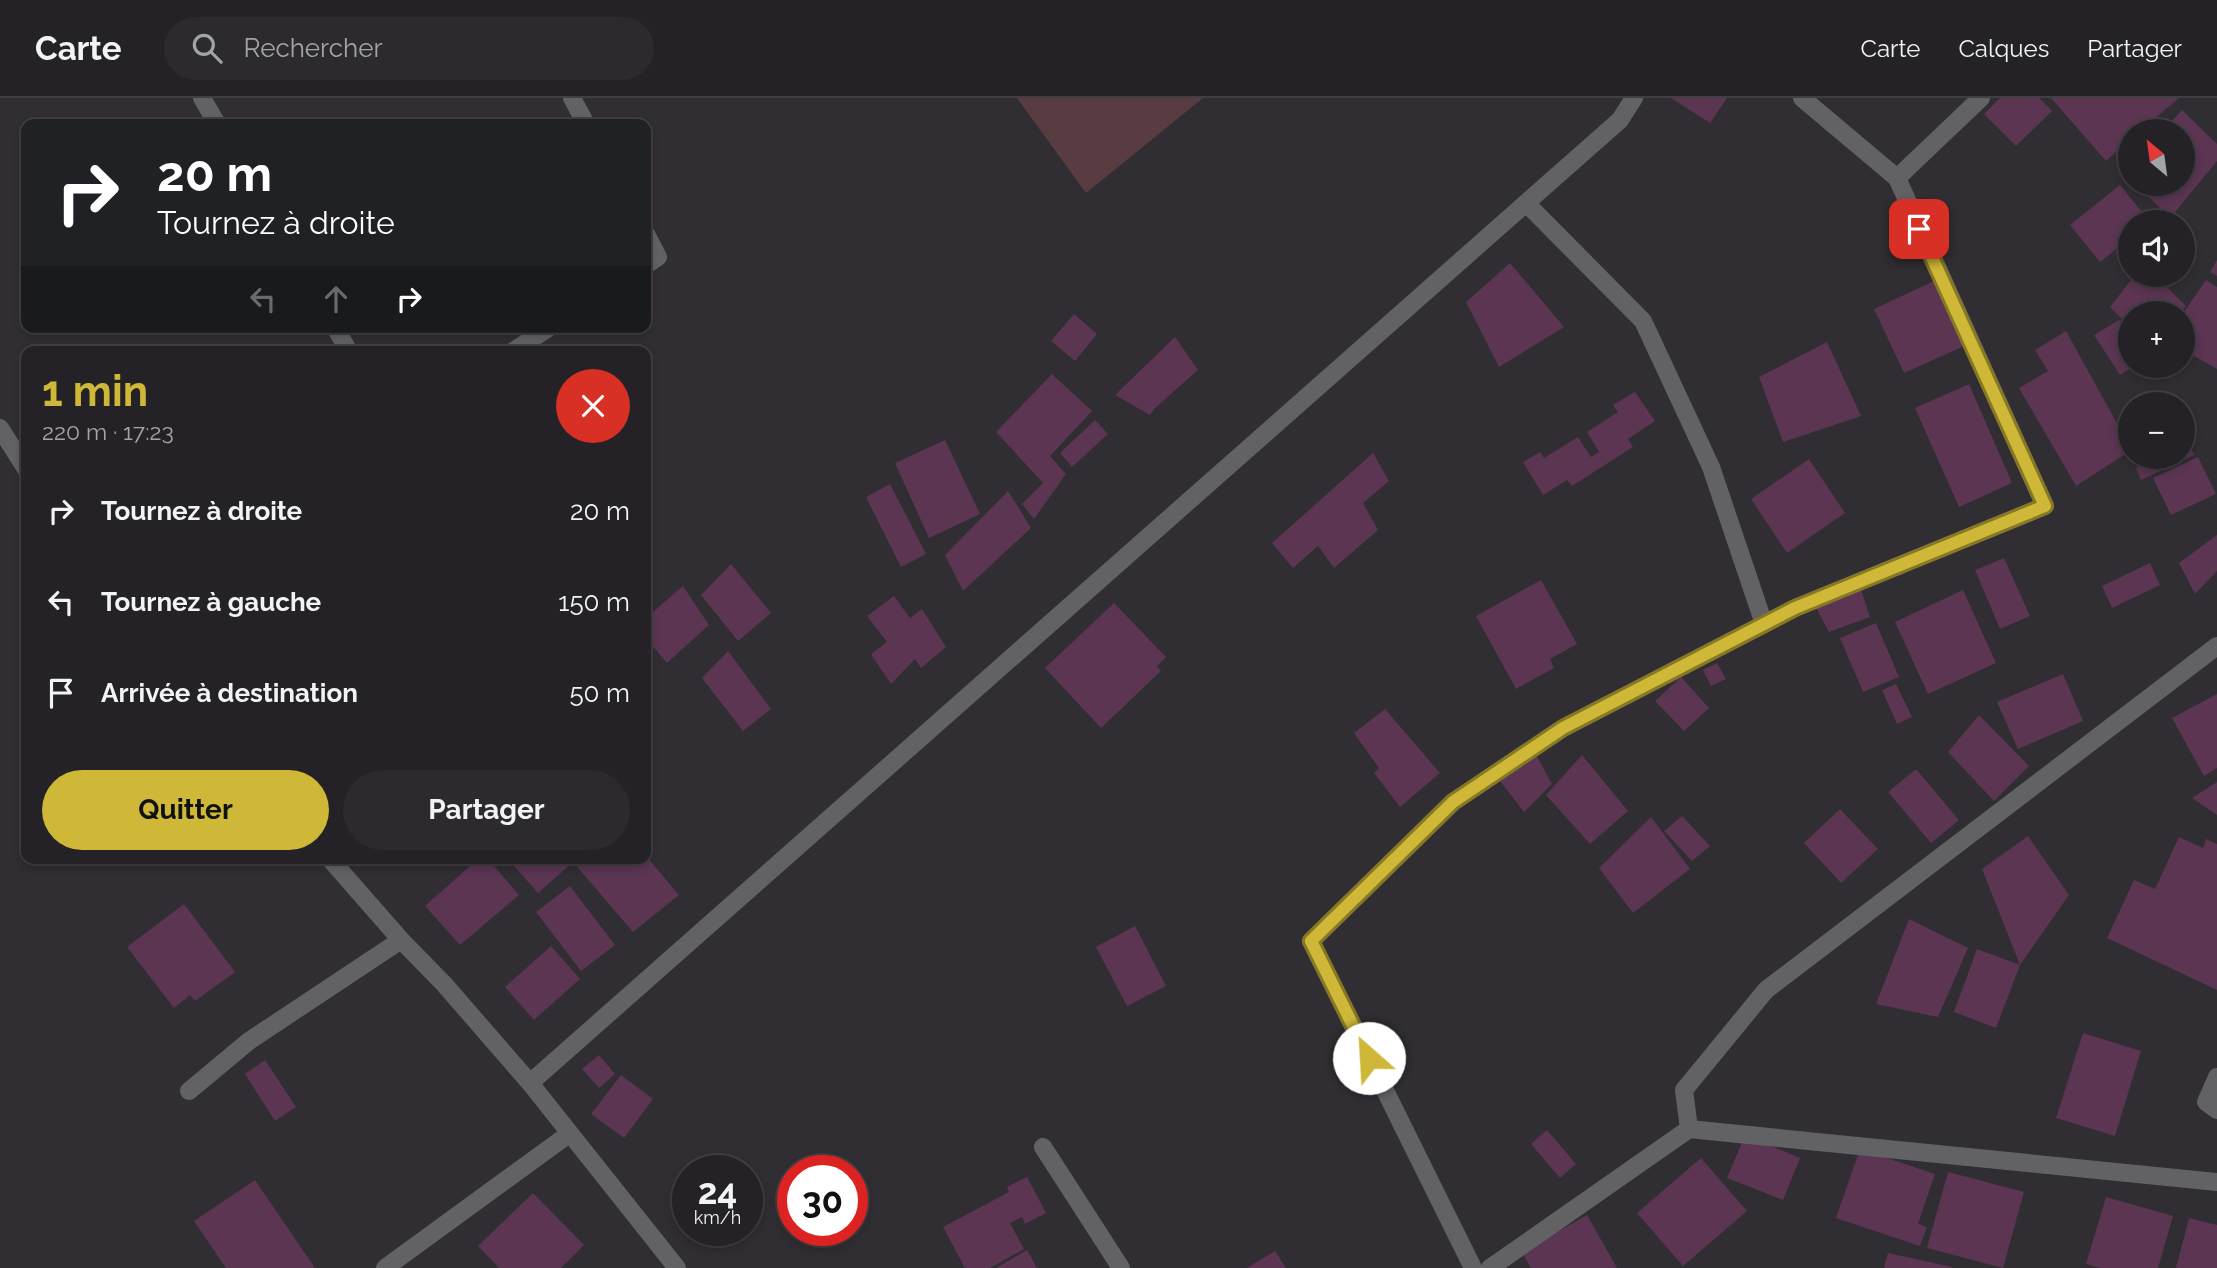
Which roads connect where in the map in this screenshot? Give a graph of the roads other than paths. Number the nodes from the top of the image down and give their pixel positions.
1 (202, 98) edge
2 (572, 98) edge
3 (1634, 98) edge
4 (1802, 98) edge
5 (1981, 98) edge
6 (214, 119) edge
7 (583, 119) edge
8 (1896, 178) junction
9 (1526, 203) junction
10 (651, 244) edge
11 (651, 262) edge
12 (541, 333) edge
13 (521, 346) edge
14 (0, 428) edge
15 (21, 461) edge
16 (1764, 624) junction
17 (2217, 646) edge
18 (334, 864) edge
19 (401, 940) junction
20 (2217, 1077) edge
21 (530, 1083) junction
22 (189, 1091) dead end
23 (2217, 1110) edge
24 (1689, 1129) junction
25 (569, 1134) junction
26 (1043, 1147) dead end
27 (2217, 1182) edge
28 (385, 1268) edge
29 (677, 1268) edge
30 (1121, 1268) edge
31 (1473, 1268) edge
32 (1490, 1268) edge

1 - 6 street
2 - 7 street
3 - 9 street
4 - 8 street
5 - 8 street
8 - 16 street
9 - 16 street
9 - 21 street
10 - 11 street
12 - 13 street
14 - 15 street
16 - 31 street
17 - 24 street
18 - 19 street
19 - 21 street
19 - 22 street
20 - 23 street
21 - 25 street
24 - 27 street
24 - 32 street
25 - 28 street
25 - 29 street
26 - 30 street

